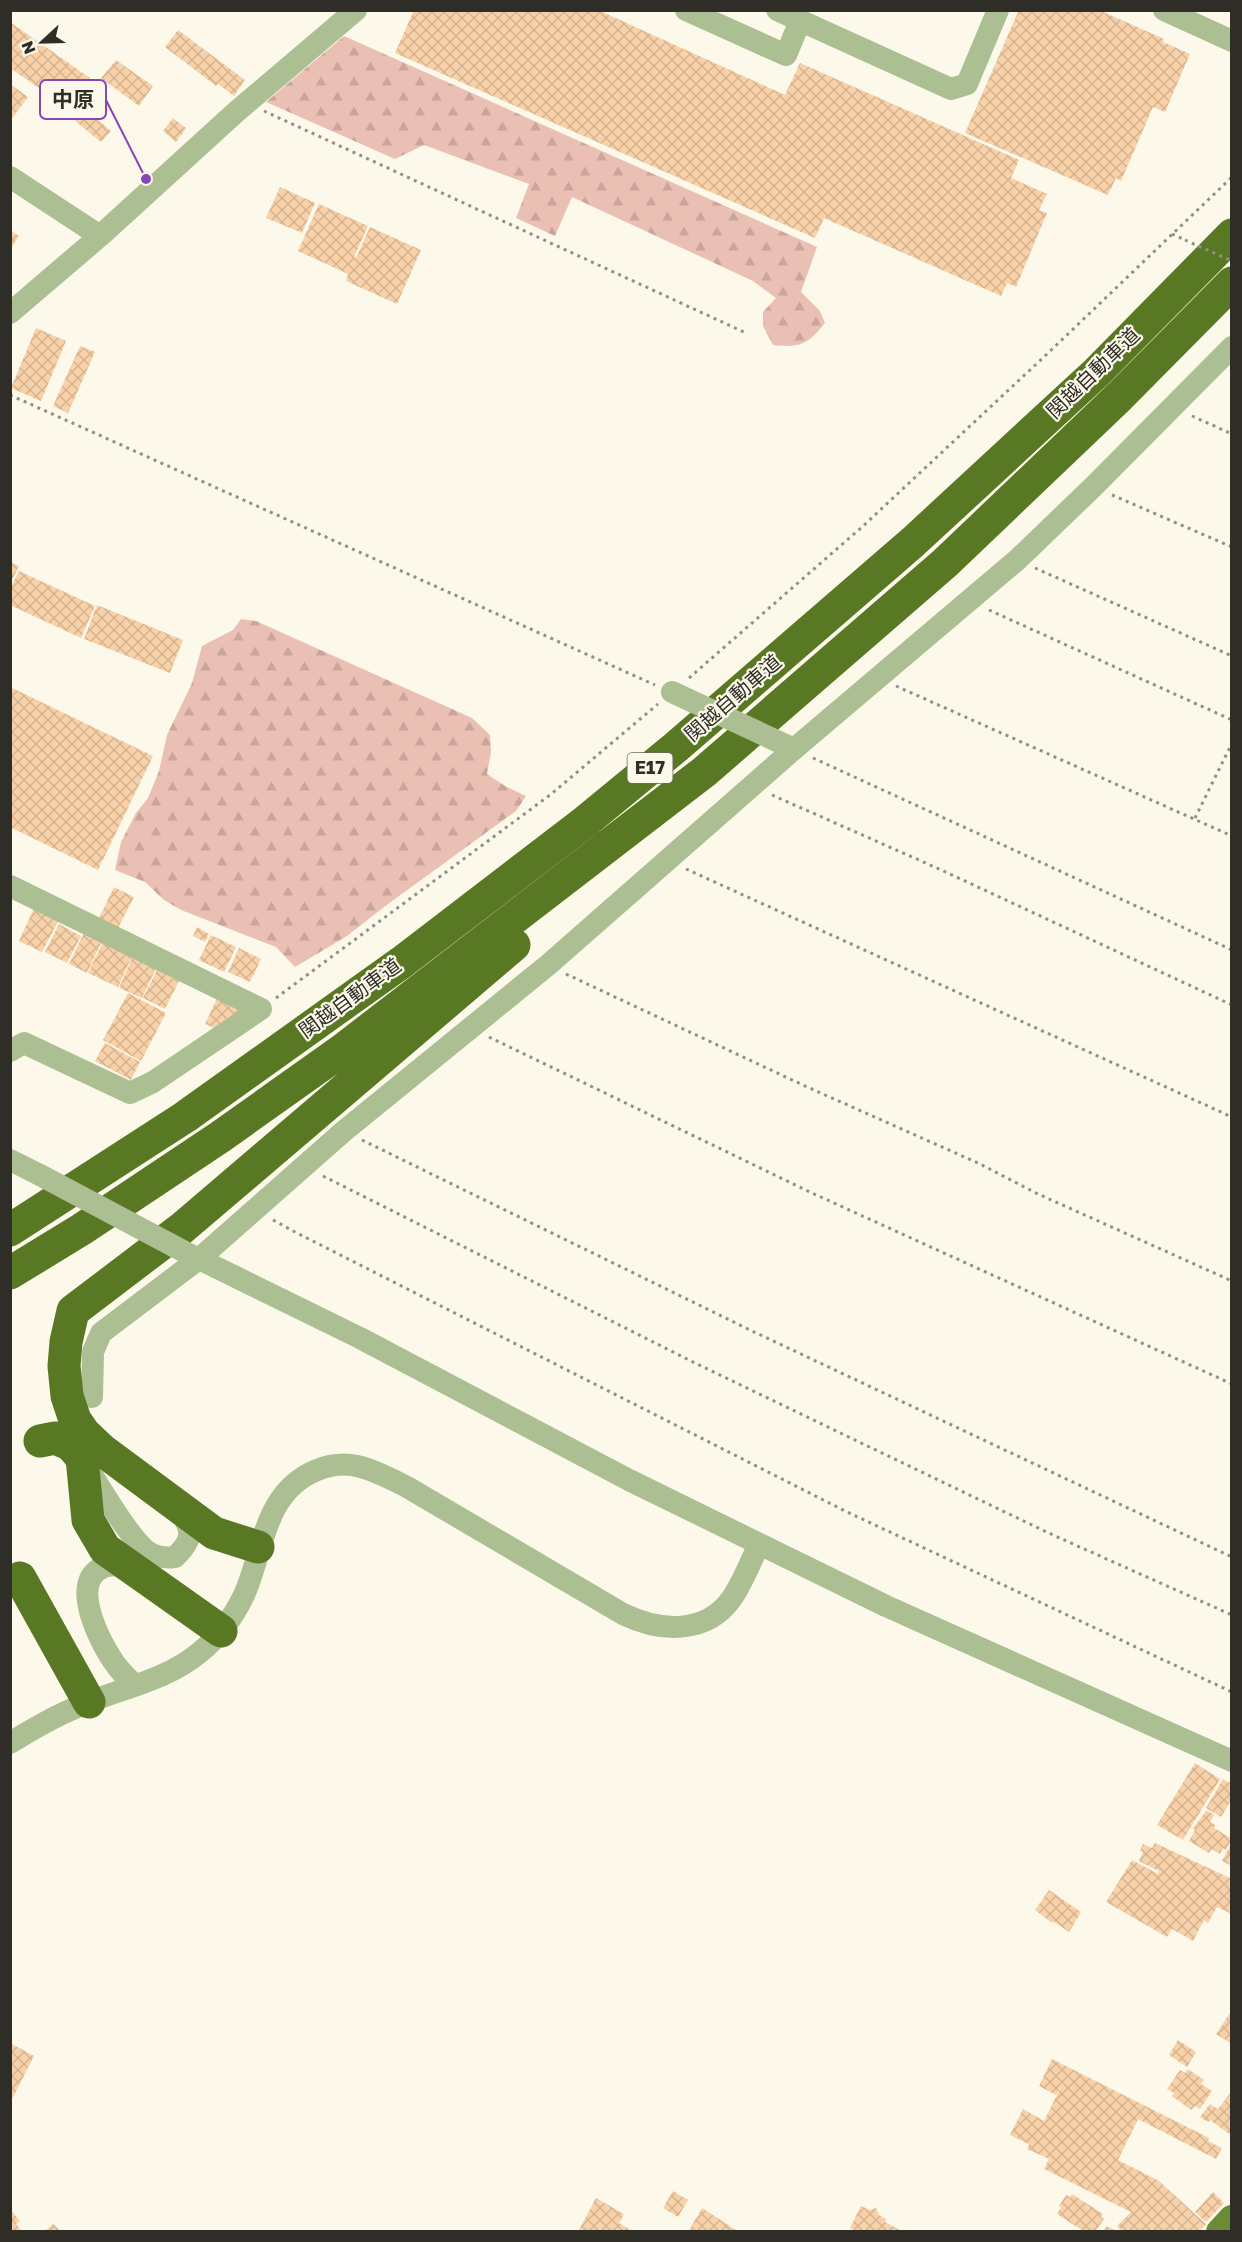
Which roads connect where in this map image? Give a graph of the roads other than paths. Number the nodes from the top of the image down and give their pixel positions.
1 (356, 10) edge
2 (686, 10) edge
3 (777, 10) edge
4 (998, 10) edge
5 (1164, 10) edge
6 (800, 21) junction
7 (1232, 41) edge
8 (10, 177) edge
9 (1232, 235) edge
10 (100, 236) junction
11 (1232, 283) edge
12 (10, 313) edge
13 (1232, 347) edge
14 (672, 692) road end
15 (794, 749) junction
16 (704, 772) junction
17 (10, 886) edge
18 (10, 1051) edge
19 (12, 1163) edge
20 (13, 1229) edge
21 (191, 1255) junction
22 (10, 1273) edge
23 (92, 1397) dead end
24 (40, 1441) dead end
25 (82, 1458) junction
26 (178, 1508) junction
27 (759, 1544) junction
28 (258, 1547) junction
29 (127, 1564) junction
30 (20, 1578) dead end
31 (221, 1631) junction
32 (135, 1685) junction
33 (89, 1702) junction
34 (10, 1743) edge
35 (1232, 1761) edge
36 (1232, 2219) edge
37 (1220, 2232) edge

1 - 10 street
2 - 6 street
3 - 6 street
4 - 6 street
5 - 7 street
8 - 10 street
9 - 20 highway, 関越自動車道 / E17
10 - 12 street
11 - 16 highway, 関越自動車道 / E17
13 - 15 street
14 - 15 street, bridge
15 - 21 street
16 - 22 highway, 関越自動車道 / E17
16 - 26 highway
17 - 18 street
19 - 21 street, bridge
21 - 23 street
21 - 27 street
24 - 25 highway
25 - 26 street
25 - 29 highway
26 - 28 highway
27 - 28 street
27 - 35 street
28 - 31 street
29 - 31 highway
29 - 32 street
30 - 33 highway
31 - 32 street
32 - 33 street
33 - 34 street
36 - 37 main road

